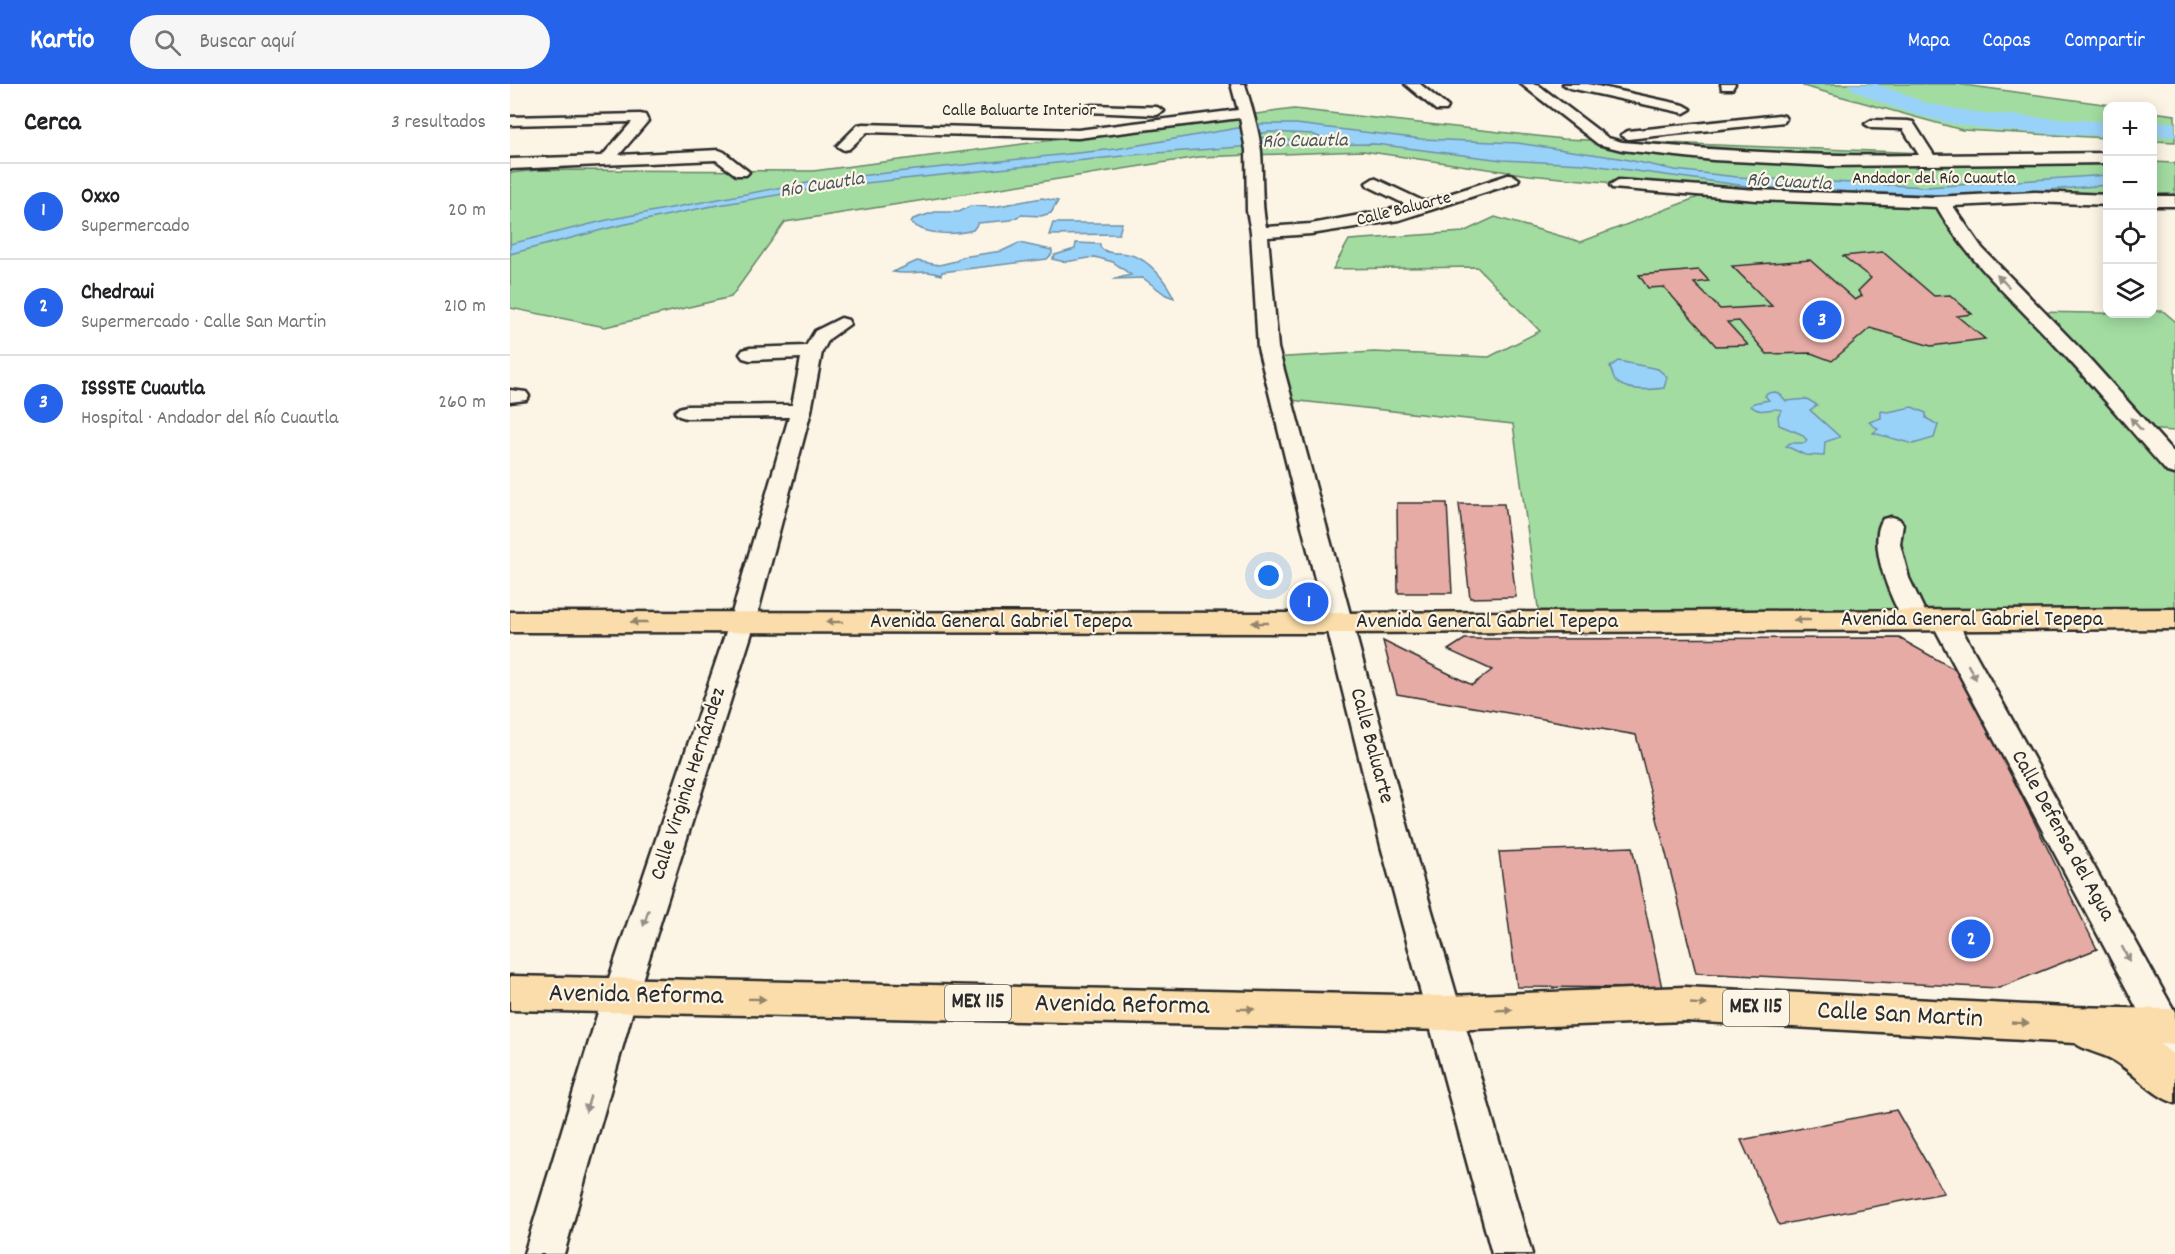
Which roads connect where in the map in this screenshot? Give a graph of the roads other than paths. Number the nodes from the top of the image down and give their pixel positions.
1 (1238, 84) edge
2 (1412, 84) edge
3 (1528, 84) edge
4 (1570, 84) edge
5 (1441, 107) dead end
6 (1092, 109) dead end
7 (1684, 109) dead end
8 (1246, 114) junction
9 (1779, 119) dead end
10 (510, 121) edge
11 (1872, 124) dead end
12 (954, 131) junction
13 (2048, 140) dead end
14 (1604, 141) junction
15 (940, 145) dead end
16 (844, 146) dead end
17 (2054, 158) junction
18 (2103, 158) edge
19 (605, 161) junction
20 (1930, 161) junction
21 (510, 164) edge
22 (741, 172) dead end
23 (1511, 179) dead end
24 (1374, 183) dead end
25 (1618, 185) dead end
26 (2103, 200) edge
27 (2163, 201) edge
28 (1943, 202) junction
29 (1423, 207) junction
30 (2175, 212) edge
31 (1259, 232) junction
32 (841, 324) dead end
33 (812, 352) junction
34 (750, 354) dead end
35 (801, 411) junction
36 (686, 412) dead end
37 (2175, 467) edge
38 (1891, 524) dead end
39 (2175, 619) edge
40 (1930, 620) junction
41 (510, 622) edge
42 (742, 622) junction
43 (1339, 623) junction
44 (510, 993) edge
45 (620, 996) junction
46 (1446, 1012) junction
47 (2066, 1025) junction
48 (2172, 1036) edge
49 (2175, 1084) edge
50 (544, 1254) edge
51 (1512, 1254) edge

1 - 8 street, Calle Baluarte
2 - 5 street
3 - 14 street
4 - 7 street
6 - 8 street
8 - 12 street, Calle Baluarte Interior
8 - 31 street, Calle Baluarte
9 - 14 street
10 - 19 street
11 - 20 street
12 - 15 street
12 - 16 street, Calle Baluarte Interior
13 - 17 street
14 - 20 street
17 - 18 street
17 - 20 street
19 - 21 street
19 - 22 street
23 - 29 street, Calle Baluarte
24 - 29 street
25 - 28 street, Andador del Río Cuautla
26 - 28 street, Andador del Río Cuautla
27 - 30 street
37 -> 28 street
29 - 31 street, Calle Baluarte
31 - 43 street, Calle Baluarte
32 - 33 street, Calle Virginia Hernández
33 - 34 street
33 - 35 street, Calle Virginia Hernández
35 - 36 street
35 - 42 street, Calle Virginia Hernández
38 - 40 street, Calle Defensa del Agua
39 - 40 main road, Avenida General Gabriel Tepepa
40 -> 43 main road, Avenida General Gabriel Tepepa
40 -> 48 street, Calle Defensa del Agua
42 -> 41 main road, Avenida General Gabriel Tepepa
43 -> 42 main road, Avenida General Gabriel Tepepa
42 -> 45 street, Calle Virginia Hernández
43 - 46 street, Calle Baluarte
44 - 45 main road, Avenida Reforma / MEX 115
45 -> 46 main road, Avenida Reforma / MEX 115
45 -> 50 street, Calle Virginia Hernández
46 -> 47 main road, Calle San Martin / MEX 115
46 - 51 street, Calle Baluarte
47 - 48 main road, Calle San Martin / MEX 115
47 - 49 main road

